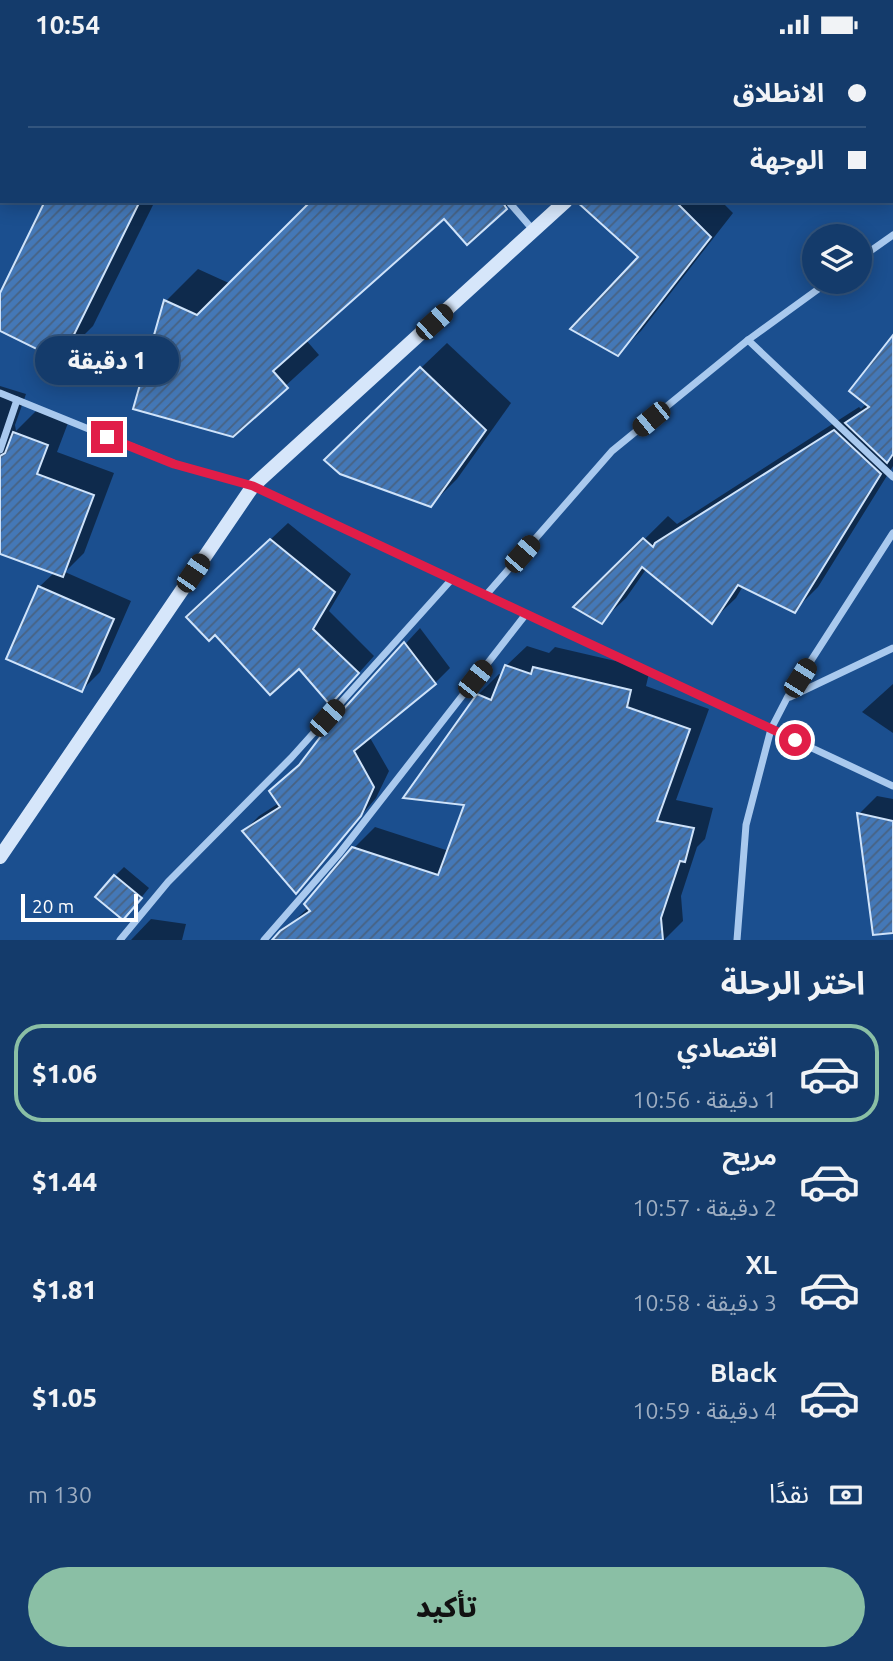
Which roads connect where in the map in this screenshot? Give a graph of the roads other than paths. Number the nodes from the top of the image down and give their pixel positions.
1 (510, 203) edge
2 (564, 203) edge
3 (534, 232) junction
4 (893, 235) edge
5 (872, 250) edge
6 (811, 294) edge
7 (748, 340) junction
8 (0, 393) edge
9 (17, 400) junction
10 (0, 450) edge
11 (893, 477) edge
12 (253, 486) junction
13 (893, 533) edge
14 (452, 579) junction
15 (486, 595) junction
16 (526, 614) junction
17 (893, 648) edge
18 (787, 698) junction
19 (771, 729) junction
20 (893, 786) edge
21 (0, 857) edge
22 (120, 940) edge
23 (264, 940) edge
24 (737, 940) edge

1 - 3 street
2 - 3 main road
3 - 12 main road
4 - 5 street
6 - 7 street
7 - 11 street
7 - 15 street
8 - 9 street
9 - 10 street
9 - 12 street
12 - 14 street
12 - 21 main road
13 - 18 street
14 - 15 street
14 - 22 street
15 - 16 street
16 - 19 street
16 - 23 street
17 - 18 street
18 - 19 street
19 - 20 street
19 - 24 street

